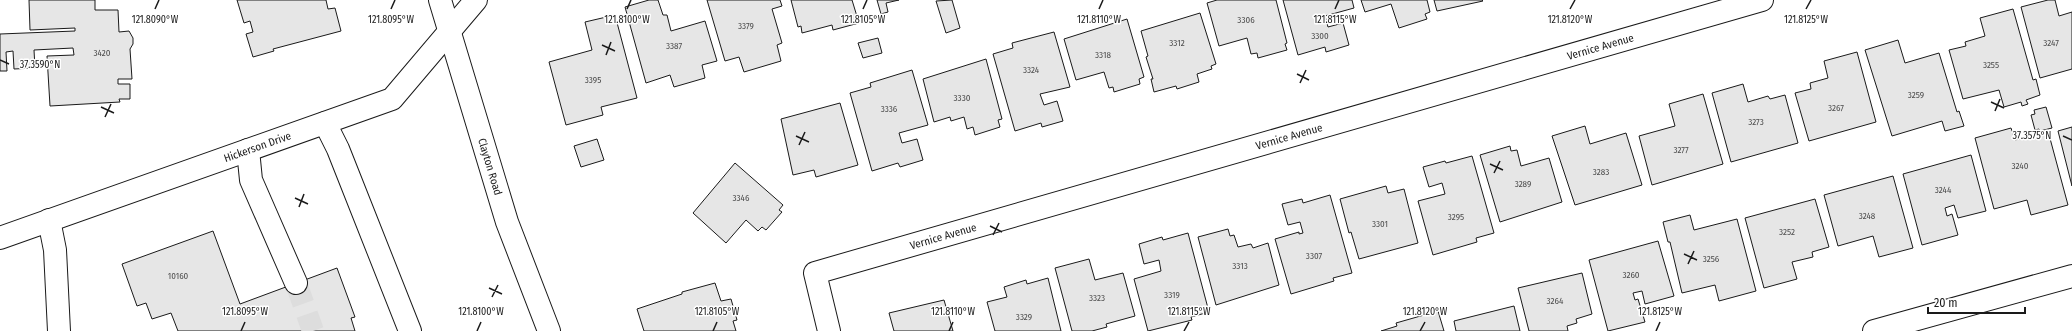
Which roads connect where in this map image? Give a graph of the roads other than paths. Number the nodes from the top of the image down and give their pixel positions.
1 (440, 0) edge
2 (476, 0) edge
3 (1762, 0) edge
4 (449, 34) junction
5 (325, 123) junction
6 (248, 150) junction
7 (49, 220) junction
8 (0, 238) edge
9 (2072, 276) edge
10 (296, 283) tunnel mouth
11 (59, 331) edge
12 (410, 331) edge
13 (550, 331) edge
14 (829, 331) edge
15 (1874, 331) edge

1 - 4 street, Clayton Road
2 - 4 street, Hickerson Drive
3 - 14 street, Vernice Avenue
4 - 5 street, Hickerson Drive
4 - 13 street, Clayton Road
5 - 6 street, Hickerson Drive
5 - 12 street
6 - 7 street, Hickerson Drive
6 - 10 street
7 - 8 street, Hickerson Drive
7 - 11 street
9 - 15 street

